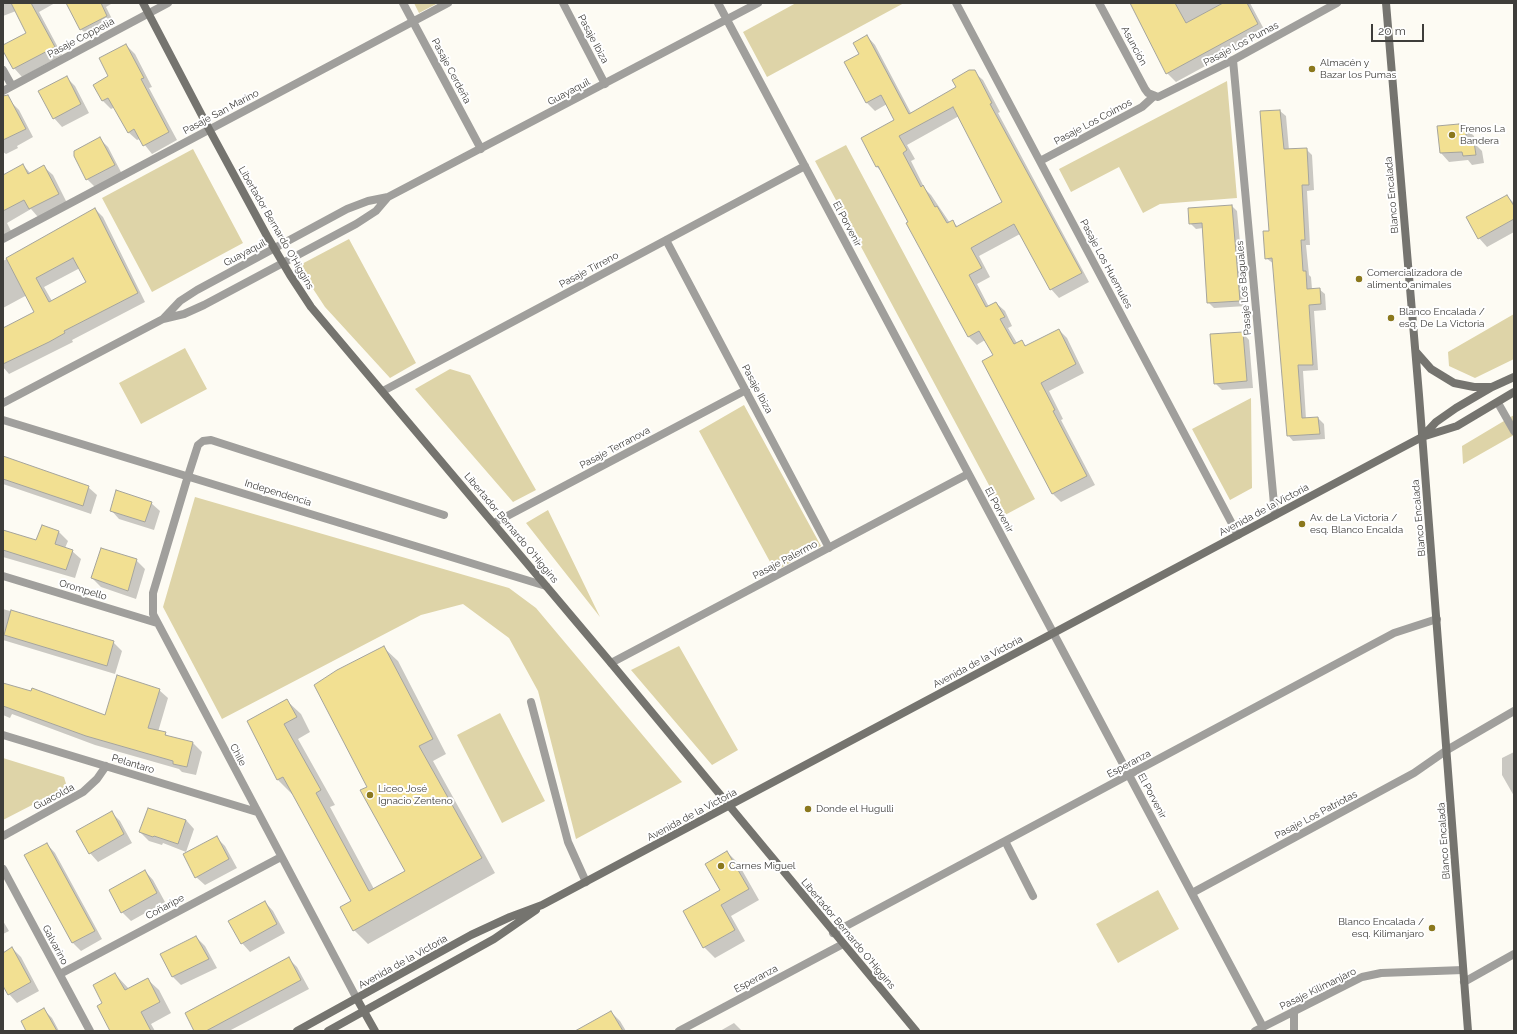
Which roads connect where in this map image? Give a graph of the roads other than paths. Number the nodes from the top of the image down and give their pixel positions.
1 (143, 3) edge
2 (168, 3) edge
3 (403, 3) edge
4 (448, 3) edge
5 (563, 3) edge
6 (718, 3) edge
7 (758, 3) edge
8 (956, 3) edge
9 (1100, 3) edge
10 (1337, 3) edge
11 (1386, 3) edge
12 (149, 13) junction
13 (727, 19) junction
14 (413, 21) junction
15 (1233, 60) junction
16 (3, 70) edge
17 (605, 84) junction
18 (12, 86) junction
19 (3, 91) edge
20 (1153, 97) junction
21 (209, 130) junction
22 (481, 149) junction
23 (1040, 161) junction
24 (805, 166) junction
25 (388, 197) junction
26 (3, 239) edge
27 (666, 240) junction
28 (274, 249) junction
29 (282, 263) junction
30 (163, 319) junction
31 (1416, 352) junction
32 (1514, 377) edge
33 (1492, 387) junction
34 (746, 390) junction
35 (383, 391) junction
36 (1514, 392) edge
37 (1498, 402) junction
38 (3, 403) edge
39 (3, 420) edge
40 (1514, 431) edge
41 (1422, 437) junction
42 (968, 474) junction
43 (188, 476) junction
44 (444, 515) dead end
45 (1275, 515) junction
46 (494, 523) junction
47 (1238, 535) junction
48 (829, 548) junction
49 (3, 576) edge
50 (546, 586) junction
51 (1437, 619) junction
52 (156, 623) junction
53 (1054, 633) junction
54 (611, 663) junction
55 (531, 702) dead end
56 (1514, 711) edge
57 (3, 735) edge
58 (1447, 750) junction
59 (106, 766) junction
60 (1129, 775) junction
61 (729, 806) junction
62 (257, 812) junction
63 (3, 836) edge
64 (1005, 841) junction
65 (281, 856) junction
66 (3, 869) edge
67 (586, 882) junction
68 (1192, 893) junction
69 (1033, 896) dead end
70 (542, 905) junction
71 (833, 933) junction
72 (843, 944) junction
73 (1514, 954) edge
74 (1463, 970) junction
75 (60, 974) junction
76 (1464, 982) junction
77 (356, 999) junction
78 (1294, 1011) junction
79 (364, 1012) junction
80 (1263, 1027) junction
81 (90, 1031) edge
82 (297, 1031) edge
83 (328, 1031) edge
84 (374, 1031) edge
85 (679, 1031) edge
86 (916, 1031) edge
87 (1255, 1031) edge
88 (1294, 1031) edge
89 (1468, 1031) edge

1 - 12 street, Libertador Bernardo O'Higgins
2 - 12 street, Pasaje Coppelia
3 - 14 street, Pasaje Cerdeña
4 - 14 street, Pasaje San Marino
5 - 17 street, Pasaje Ibiza
6 - 13 street, El Porvenir
7 - 13 street, Guayaquil
8 - 23 street, Pasaje Los Huemules
9 - 20 street, Asunción
10 - 15 street, Pasaje Los Pumas
11 - 31 street, Blanco Encalada
12 - 18 street, Pasaje Coppelia
12 - 21 street, Libertador Bernardo O'Higgins
13 - 17 street, Guayaquil
13 - 24 street, El Porvenir
14 - 21 street, Pasaje San Marino
14 - 22 street, Pasaje Cerdeña
15 - 20 street, Pasaje Los Pumas
15 - 45 street, Pasaje Los Baguales
16 - 18 street
17 - 22 street, Guayaquil
18 - 19 street, Pasaje Coppelia
20 - 23 street, Pasaje Los Coimos
21 - 26 street, Pasaje San Marino
21 - 28 street, Libertador Bernardo O'Higgins
22 - 25 street, Guayaquil
23 - 47 street, Pasaje Los Huemules
24 - 27 street, Pasaje Tirreno
24 - 42 street, El Porvenir
25 - 28 street, Guayaquil
25 - 29 street, Guayaquil
27 - 34 street, Pasaje Ibiza
27 - 35 street, Pasaje Tirreno
28 - 29 street, Libertador Bernardo O'Higgins
28 - 30 street, Guayaquil
29 - 30 street, Guayaquil
29 - 35 street, Libertador Bernardo O'Higgins
30 - 38 street, Guayaquil
31 - 33 street
31 - 41 street, Blanco Encalada
32 - 33 street, Avenida de la Victoria
33 - 41 street, Avenida de la Victoria
34 - 46 street, Pasaje Terranova
34 - 48 street, Pasaje Ibiza
35 - 46 street, Libertador Bernardo O'Higgins
36 - 37 street, Avenida de la Victoria
37 - 40 street
37 - 41 street, Avenida de la Victoria
39 - 43 street, Independencia
41 - 45 street, Avenida de la Victoria
41 - 51 street, Blanco Encalada
42 - 48 street, Pasaje Palermo
42 - 53 street, El Porvenir
43 - 44 street, Chile
43 - 50 street, Independencia
43 - 52 street, Chile
45 - 47 street, Avenida de la Victoria
46 - 50 street, Libertador Bernardo O'Higgins
47 - 53 street, Avenida de la Victoria
48 - 54 street, Pasaje Palermo
49 - 52 street, Orompello
50 - 54 street, Libertador Bernardo O'Higgins
51 - 58 street, Blanco Encalada
51 - 60 street, Esperanza
52 - 62 street, Chile
53 - 60 street, El Porvenir
53 - 61 street, Avenida de la Victoria
54 - 61 street, Libertador Bernardo O'Higgins
55 - 67 street
56 - 58 street, Pasaje Los Patriotas
57 - 59 street, Pelantaro
58 - 68 street, Pasaje Los Patriotas
58 - 74 street, Blanco Encalada
59 - 62 street, Pelantaro
59 - 63 street, Guacolda
60 - 64 street, Esperanza
60 - 68 street, El Porvenir
61 - 67 street, Avenida de la Victoria
61 - 71 street, Libertador Bernardo O'Higgins
62 - 65 street, Chile
64 - 69 street
64 - 71 street, Esperanza
65 - 75 street, Coñaripe
65 - 77 street, Chile
66 - 75 street, Galvarino
67 - 70 street, Avenida de la Victoria
68 - 80 street, El Porvenir
70 - 77 street, Avenida de la Victoria
70 - 79 street, Avenida de la Victoria
71 - 72 street, Libertador Bernardo O'Higgins
72 - 85 street, Esperanza
72 - 86 street, Libertador Bernardo O'Higgins
73 - 76 street
74 - 76 street, Blanco Encalada
74 - 78 street, Pasaje Kilimanjaro
75 - 81 street, Galvarino
76 - 89 street, Blanco Encalada
77 - 79 street, Chile
77 - 82 street, Avenida de la Victoria
78 - 80 street, Pasaje Kilimanjaro
78 - 88 street
79 - 83 street, Avenida de la Victoria
79 - 84 street, Chile
80 - 87 street, Pasaje Kilimanjaro

